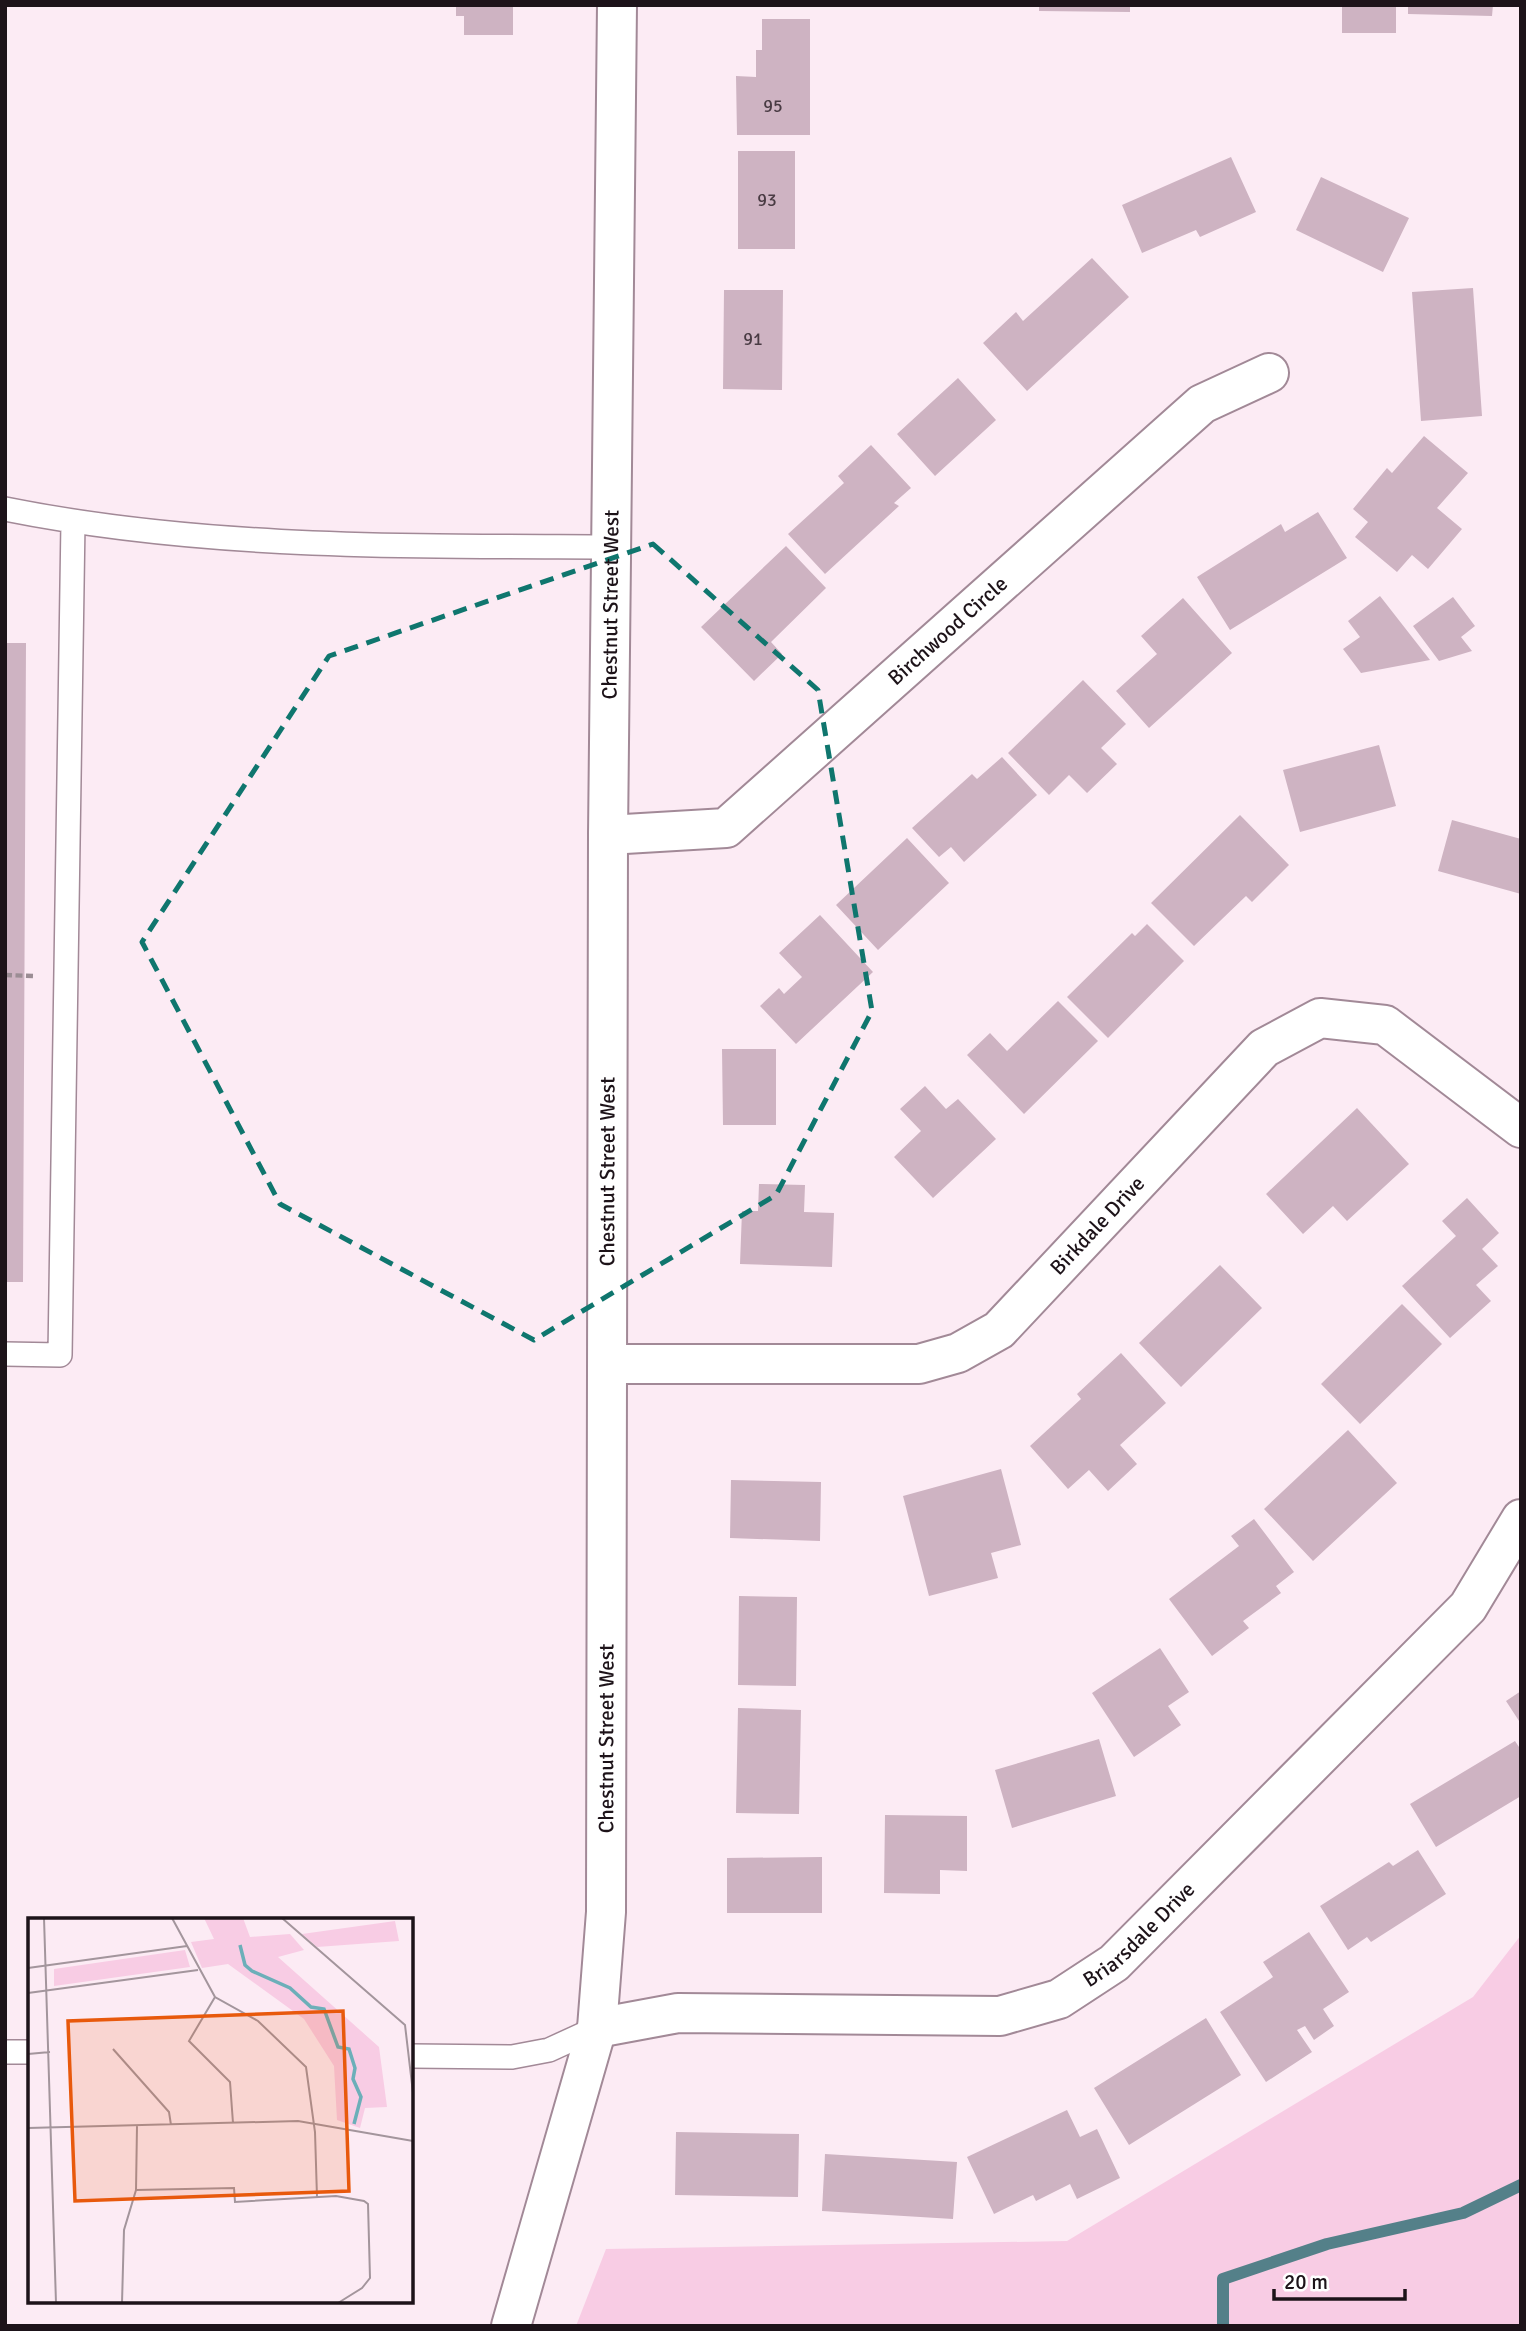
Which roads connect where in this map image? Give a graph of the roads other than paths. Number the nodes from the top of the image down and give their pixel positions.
1 (617, 5) edge
2 (1269, 373) dead end
3 (5, 509) edge
4 (73, 522) junction
5 (610, 547) junction
6 (608, 835) junction
7 (1521, 1128) edge
8 (5, 1354) edge
9 (608, 1364) junction
10 (1521, 1519) edge
11 (597, 2028) junction
12 (5, 2052) edge
13 (28, 2052) edge
14 (413, 2056) edge
15 (511, 2326) edge

1 - 5 street, Chestnut Street West
2 - 6 street, Birchwood Circle
3 - 4 lane
4 - 5 lane
4 - 8 lane
5 - 6 street, Chestnut Street West
6 - 9 street, Chestnut Street West
7 - 9 street, Birkdale Drive
9 - 11 street, Chestnut Street West
10 - 11 street, Briarsdale Drive
11 - 14 lane
11 - 15 street, Chestnut Street West
12 - 13 lane

